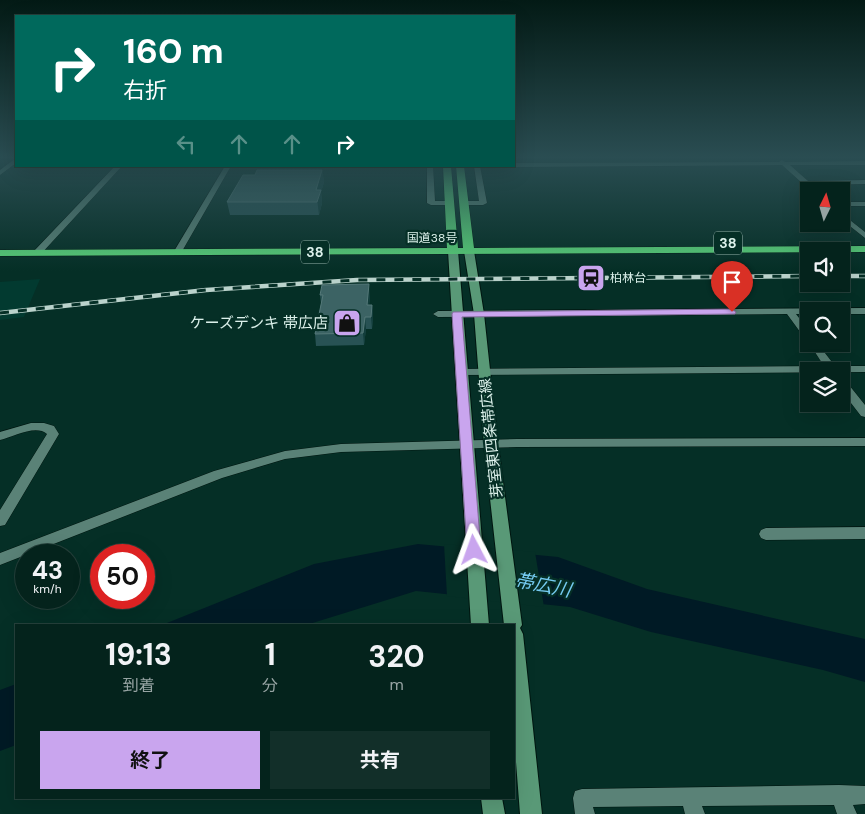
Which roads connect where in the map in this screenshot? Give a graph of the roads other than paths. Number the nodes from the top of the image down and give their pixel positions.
1 (92, 195) edge
2 (211, 195) edge
3 (431, 195) edge
4 (449, 195) edge
5 (463, 195) edge
6 (482, 195) edge
7 (449, 203) junction
8 (464, 203) junction
9 (850, 204) edge
10 (865, 204) edge
11 (850, 222) edge
12 (865, 236) edge
13 (865, 243) edge
14 (0, 246) edge
15 (453, 248) junction
16 (469, 248) junction
17 (179, 249) junction
18 (40, 250) junction
19 (865, 250) edge
20 (0, 254) edge
21 (789, 311) junction
22 (865, 311) edge
23 (438, 314) dead end
24 (457, 314) junction
25 (479, 314) junction
26 (800, 326) edge
27 (850, 369) edge
28 (865, 369) edge
29 (800, 370) edge
30 (461, 372) junction
31 (484, 372) junction
32 (850, 394) edge
33 (865, 413) edge
34 (0, 436) edge
35 (865, 442) edge
36 (467, 444) junction
37 (490, 444) junction
38 (0, 521) edge
39 (865, 533) edge
40 (766, 534) dead end
41 (0, 559) edge
42 (480, 624) edge
43 (513, 624) edge
44 (515, 643) edge
45 (839, 794) junction
46 (865, 795) edge
47 (492, 799) edge
48 (692, 805) edge
49 (494, 814) edge
50 (531, 814) edge
51 (585, 814) edge
52 (848, 814) edge

1 - 18 street
2 - 17 street
3 - 7 street
4 - 7 highway
5 - 8 highway
6 - 8 street
7 - 15 highway
8 - 16 highway
9 - 10 street
11 - 12 street
13 - 16 highway, 国道38号 / 38
14 - 18 highway, 国道38号 / 38
15 - 16 highway, 国道38号 / 38
15 - 17 highway, 国道38号 / 38
15 - 24 main road, 芽室東四条帯広線
16 - 19 highway, 国道38号 / 38
16 - 25 main road, 芽室東四条帯広線
17 - 18 highway, 国道38号 / 38
18 - 20 highway, 国道38号 / 38
21 - 22 street
21 - 25 street
21 - 26 street
23 - 24 street
24 - 25 street
24 - 30 main road, 芽室東四条帯広線
25 - 31 main road, 芽室東四条帯広線
27 - 28 street
29 - 31 street
30 - 31 street
30 - 36 main road, 芽室東四条帯広線
31 - 37 main road, 芽室東四条帯広線
32 - 33 street
34 - 38 street
35 - 37 street
36 - 37 street
36 - 41 street
36 - 42 main road, 芽室東四条帯広線
37 - 43 main road, 芽室東四条帯広線
39 - 40 street
44 - 50 main road
45 - 46 street
45 - 48 street
45 - 52 street
47 - 49 main road
48 - 51 street

